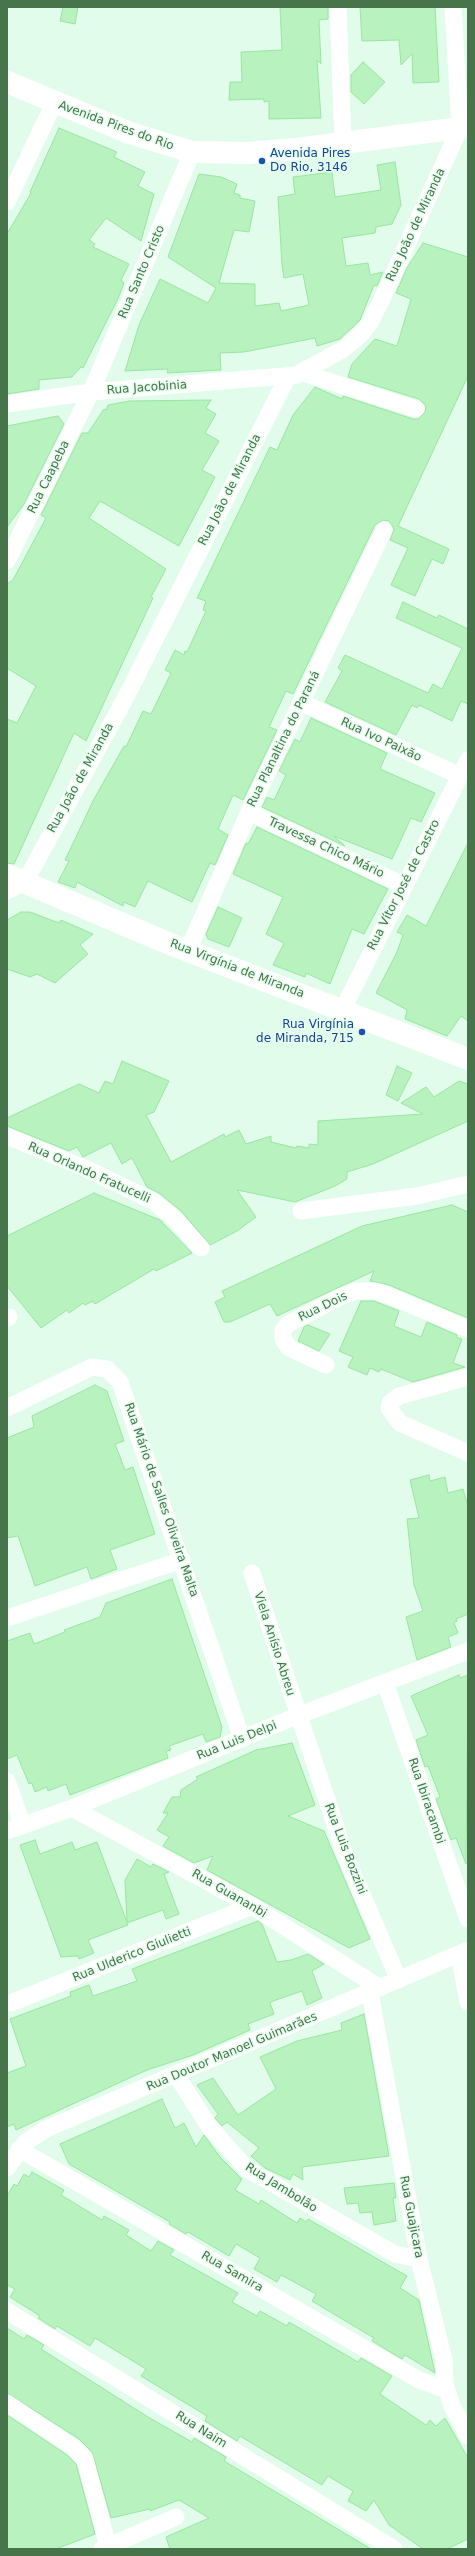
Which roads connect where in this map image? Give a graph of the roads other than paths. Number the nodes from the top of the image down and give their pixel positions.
1 (338, 7) edge
2 (453, 7) edge
3 (7, 82) edge
4 (54, 103) junction
5 (464, 128) edge
6 (343, 144) junction
7 (192, 152) junction
8 (7, 202) edge
9 (295, 374) junction
10 (91, 392) junction
11 (7, 404) edge
12 (416, 409) dead end
13 (384, 530) dead end
14 (7, 561) edge
15 (303, 703) junction
16 (468, 760) edge
17 (460, 776) junction
18 (249, 812) junction
19 (13, 883) edge
20 (403, 885) junction
21 (188, 950) junction
22 (342, 1011) junction
23 (468, 1059) edge
24 (7, 1136) edge
25 (463, 1188) edge
26 (301, 1211) dead end
27 (201, 1248) dead end
28 (468, 1329) edge
29 (326, 1364) dead end
30 (468, 1377) edge
31 (7, 1408) edge
32 (468, 1453) edge
33 (182, 1560) junction
34 (252, 1573) dead end
35 (7, 1618) edge
36 (468, 1651) edge
37 (385, 1683) junction
38 (297, 1716) junction
39 (242, 1739) junction
40 (7, 1781) edge
41 (72, 1808) junction
42 (15, 1828) edge
43 (252, 1906) junction
44 (468, 1919) edge
45 (463, 1952) edge
46 (399, 1980) junction
47 (375, 1990) junction
48 (468, 2002) edge
49 (11, 2003) dead end
50 (177, 2076) junction
51 (19, 2150) junction
52 (7, 2168) edge
53 (419, 2259) junction
54 (7, 2311) edge
55 (447, 2390) junction
56 (7, 2403) edge
57 (468, 2436) edge
58 (176, 2517) dead end
59 (105, 2548) edge
60 (394, 2549) edge

1 - 6 street
2 - 5 street
3 - 4 street, Avenida Pires do Rio
4 - 7 street, Avenida Pires do Rio
4 - 8 street
5 - 6 street, Avenida Pires do Rio
5 - 9 street, Rua João de Miranda
6 - 7 street, Avenida Pires do Rio
7 - 10 street, Rua Santo Cristo
9 - 10 street, Rua Jacobinia
9 - 12 street
9 - 19 street, Rua João de Miranda
10 - 11 street, Rua Jacobinia
10 - 14 street, Rua Caapeba
13 - 15 street, Rua Planaltina do Paraná
15 - 17 street, Rua Ivo Paixão
15 - 18 street, Rua Planaltina do Paraná
16 - 17 street, Rua Vítor José de Castro
17 - 20 street, Rua Vítor José de Castro
18 - 20 street, Travessa Chico Mário
18 - 21 street, Rua Planaltina do Paraná
19 - 21 street, Rua Virgínia de Miranda
20 - 22 street, Rua Vítor José de Castro
21 - 22 street, Rua Virgínia de Miranda
22 - 23 street, Rua Virgínia de Miranda
24 - 27 street, Rua Orlando Fratucelli
25 - 26 street
28 - 29 street, Rua Dois
30 - 32 street
31 - 33 street, Rua Mário de Salles Oliveira Malta
33 - 35 street
33 - 39 street, Rua Mário de Salles Oliveira Malta
34 - 38 street, Viela Anísio Abreu
36 - 37 street, Rua Luis Delpi
37 - 38 street, Rua Luis Delpi
37 - 44 street, Rua Ibiracambi
38 - 39 street, Rua Luis Delpi
38 - 46 street, Rua Luis Bozzini
39 - 41 street, Rua Luis Delpi
40 - 42 street
41 - 42 street, Rua Luis Delpi
41 - 43 street, Rua Guananbi
43 - 47 street, Rua Guananbi
43 - 49 street, Rua Ulderico Giulietti
45 - 46 street, Rua Doutor Manoel Guimarães
45 - 48 street
46 - 47 street, Rua Doutor Manoel Guimarães
47 - 50 street, Rua Doutor Manoel Guimarães
47 - 53 street, Rua Guajicara
50 - 51 street, Rua Doutor Manoel Guimarães
50 - 53 street, Rua Jambolão
51 - 52 street, Rua Doutor Manoel Guimarães
51 - 55 street, Rua Samira
53 - 55 street, Rua Guajicara
54 - 60 street, Rua Naim
55 - 57 street, Rua Guajicara
56 - 59 street
58 - 59 street

